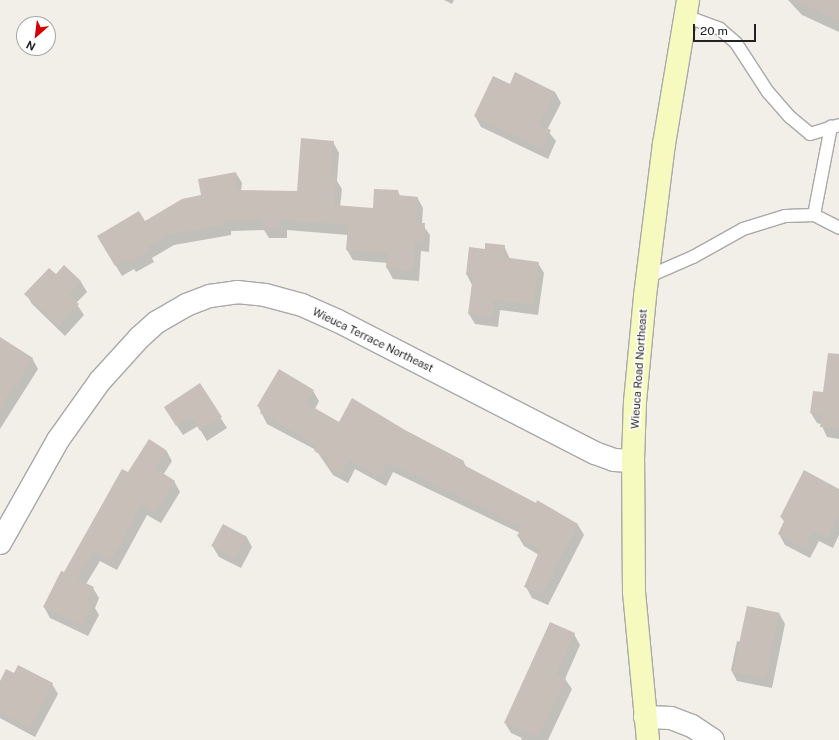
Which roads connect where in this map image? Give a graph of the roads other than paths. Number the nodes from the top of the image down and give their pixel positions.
1 (686, 8) edge
2 (835, 126) edge
3 (814, 215) junction
4 (839, 228) edge
5 (647, 277) junction
6 (633, 461) junction
7 (0, 543) edge
8 (645, 718) junction
9 (648, 740) edge
10 (713, 740) edge

1 - 2 lane
1 - 5 street, Wieuca Road Northeast
2 - 3 lane
3 - 4 lane
3 - 5 lane
5 - 6 street, Wieuca Road Northeast
6 - 7 street, Wieuca Terrace Northeast
6 - 8 street, Wieuca Road Northeast
8 - 9 street, Wieuca Road Northeast
8 - 10 street

